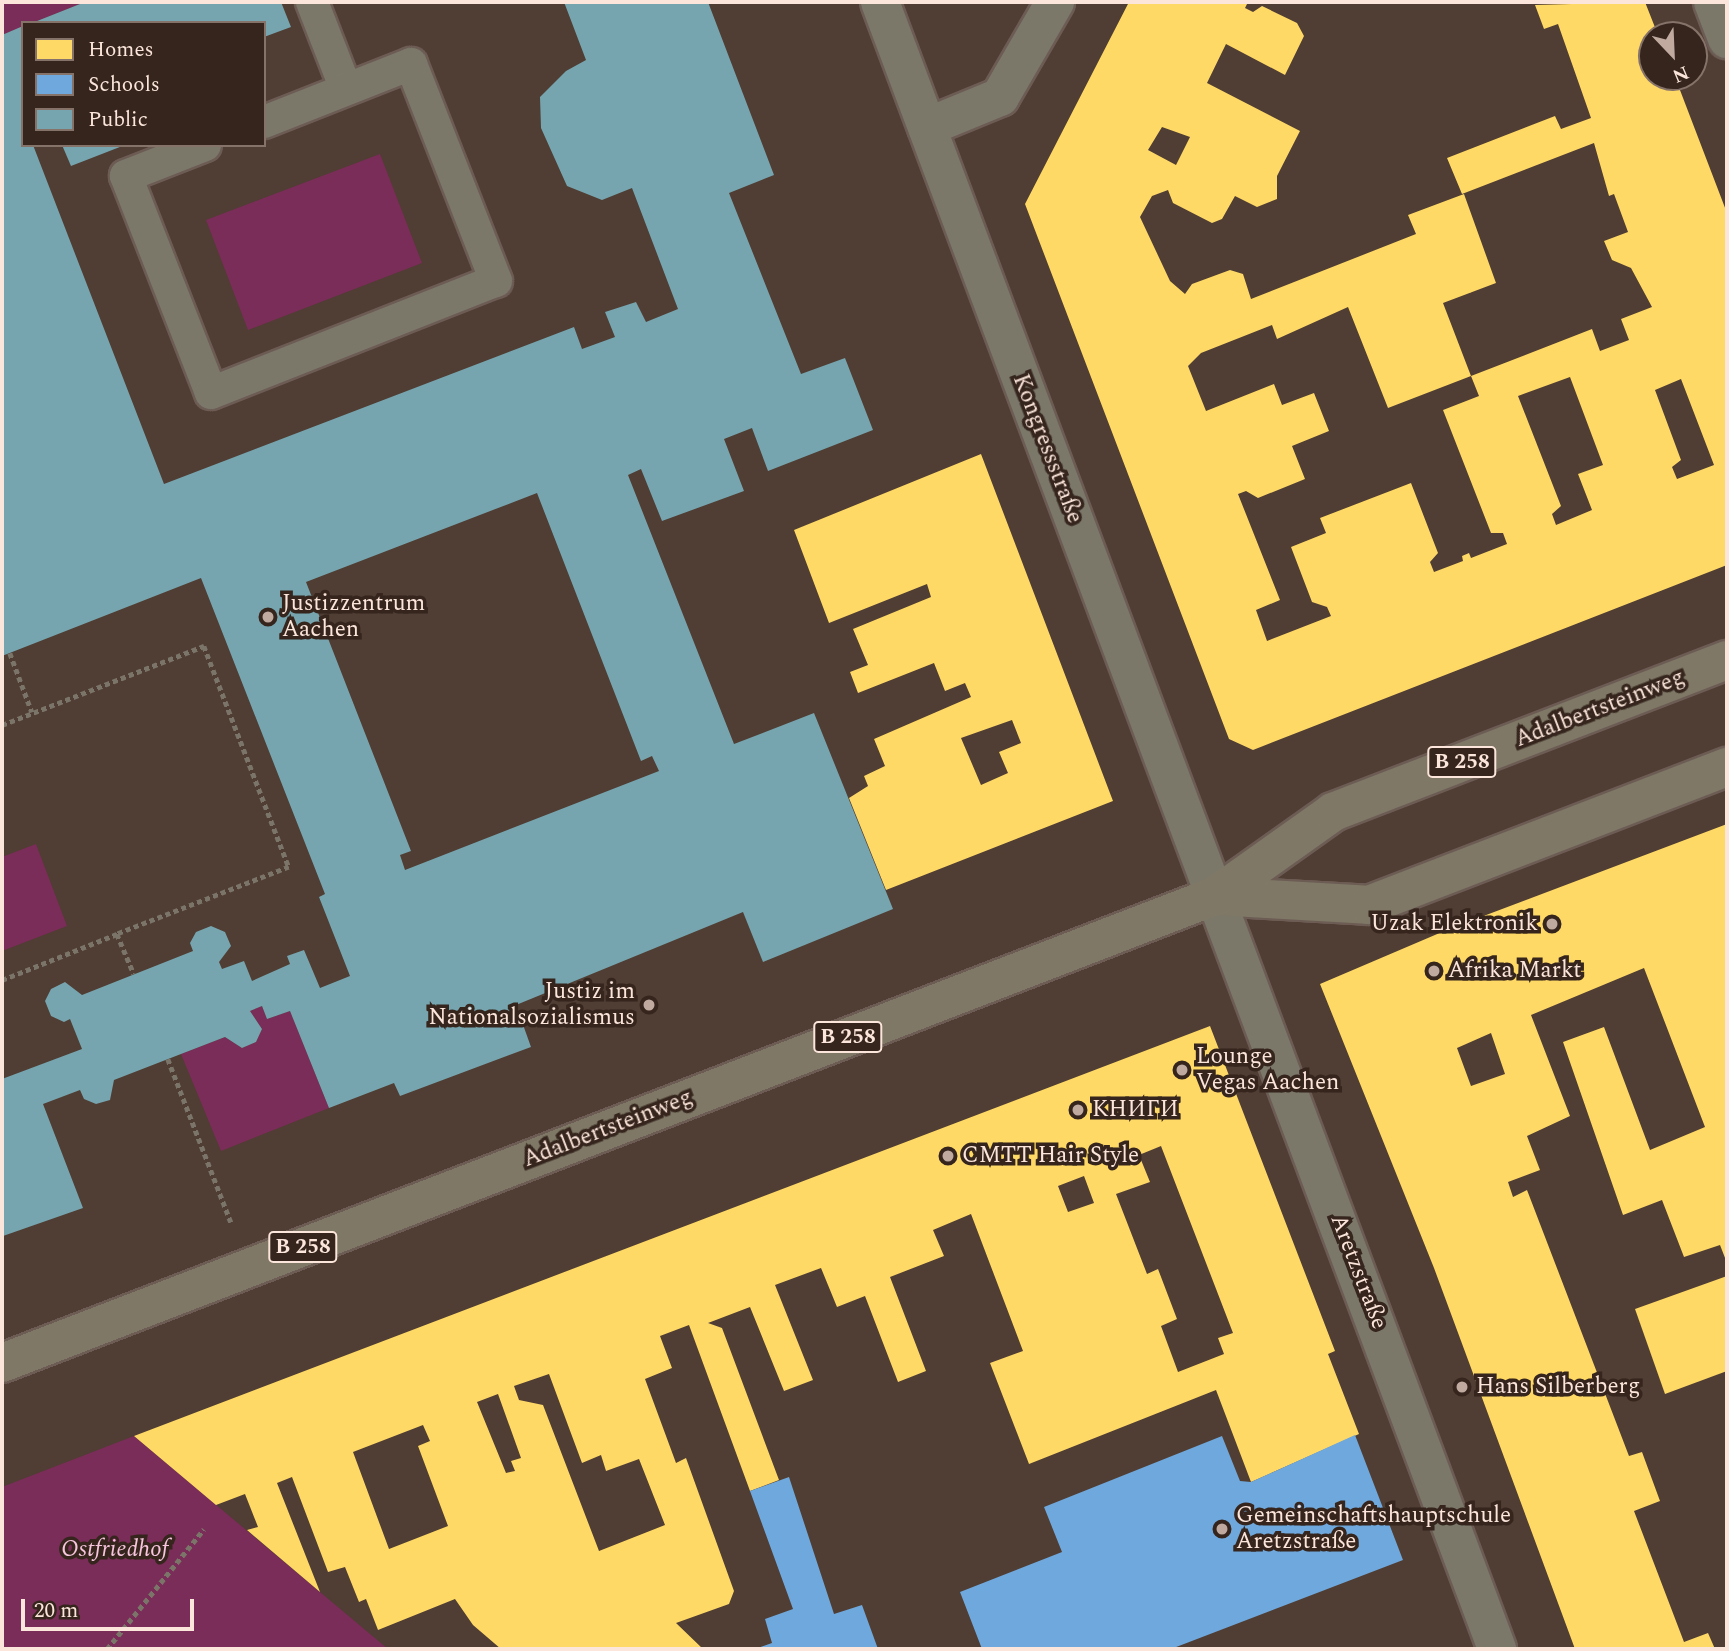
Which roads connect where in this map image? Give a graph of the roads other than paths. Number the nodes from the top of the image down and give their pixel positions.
1 (312, 2) edge
2 (880, 2) edge
3 (1055, 2) edge
4 (1713, 2) edge
5 (1727, 38) edge
6 (346, 89) junction
7 (266, 121) edge
8 (927, 127) junction
9 (200, 147) edge
10 (1727, 660) edge
11 (1727, 767) edge
12 (1215, 896) junction
13 (2, 1363) edge
14 (1497, 1649) edge

1 - 6 lane
2 - 8 street, Kongressstraße
3 - 8 street
4 - 5 street
6 - 7 lane
6 - 9 lane
8 - 12 street, Kongressstraße
10 - 12 main road, Adalbertsteinweg / B 258
11 - 12 main road, Adalbertsteinweg / B 258
12 - 13 main road, Adalbertsteinweg / B 258
12 - 14 street, Aretzstraße

